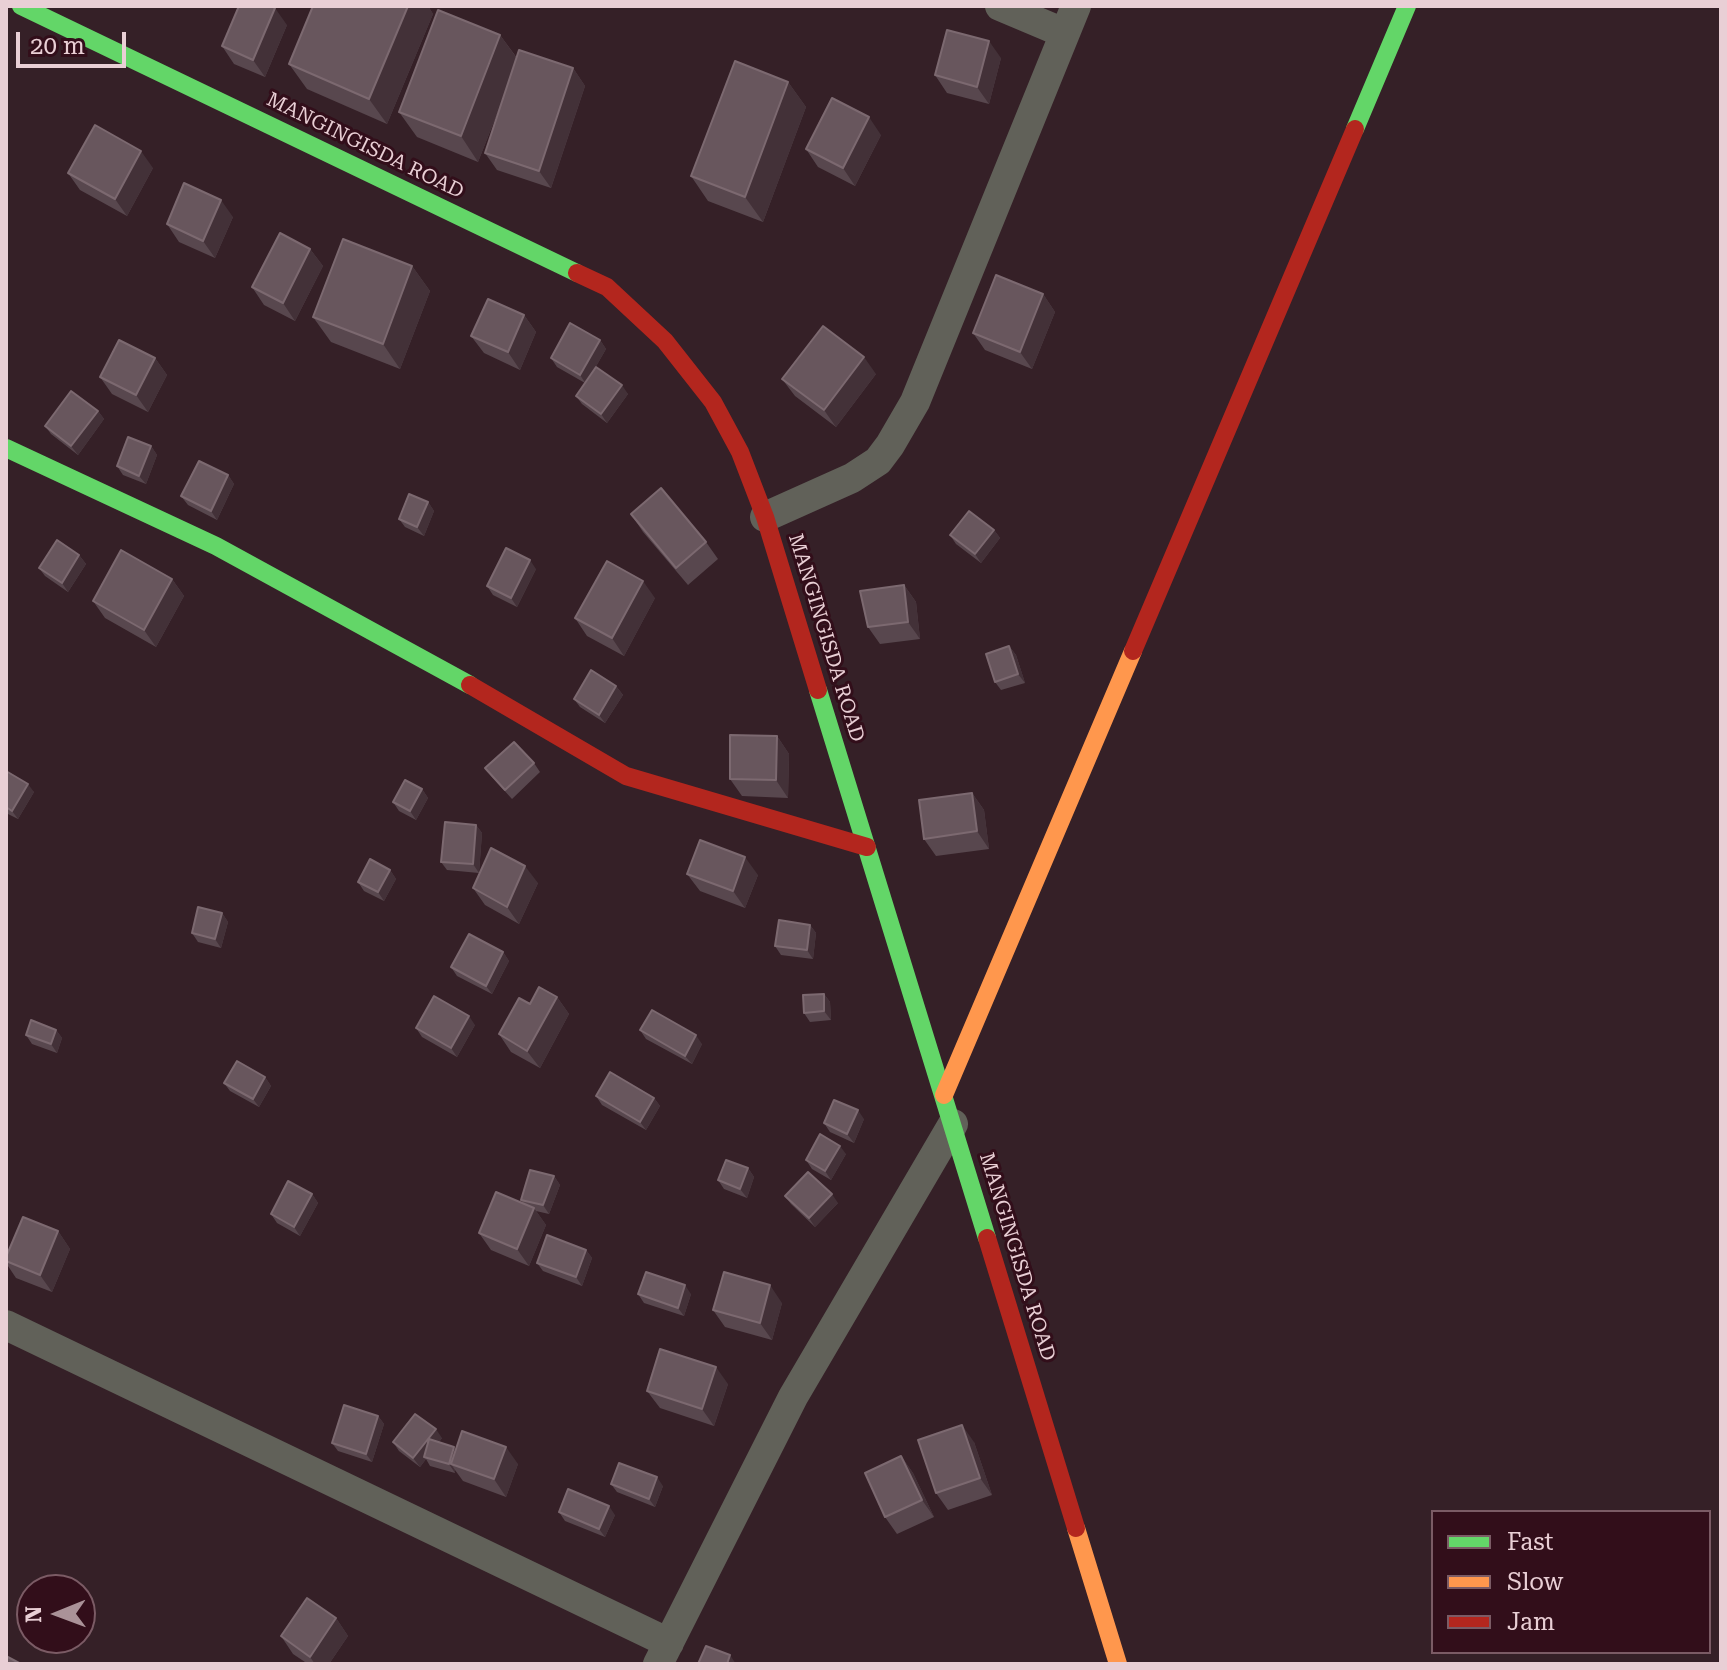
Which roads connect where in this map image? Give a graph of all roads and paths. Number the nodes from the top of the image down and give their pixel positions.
1 (21, 6) edge
2 (1000, 6) edge
3 (1407, 6) edge
4 (1070, 20) edge
5 (6, 448) edge
6 (765, 517) junction
7 (867, 847) junction
8 (949, 1110) junction
9 (6, 1325) edge
10 (664, 1653) edge
11 (1118, 1664) edge

1 - 6 street, MANGINGISDA ROAD
2 - 4 street
3 - 8 street
4 - 6 street
5 - 7 street
6 - 7 street, MANGINGISDA ROAD
7 - 8 street, MANGINGISDA ROAD
8 - 10 street
8 - 11 street, MANGINGISDA ROAD
9 - 10 street

